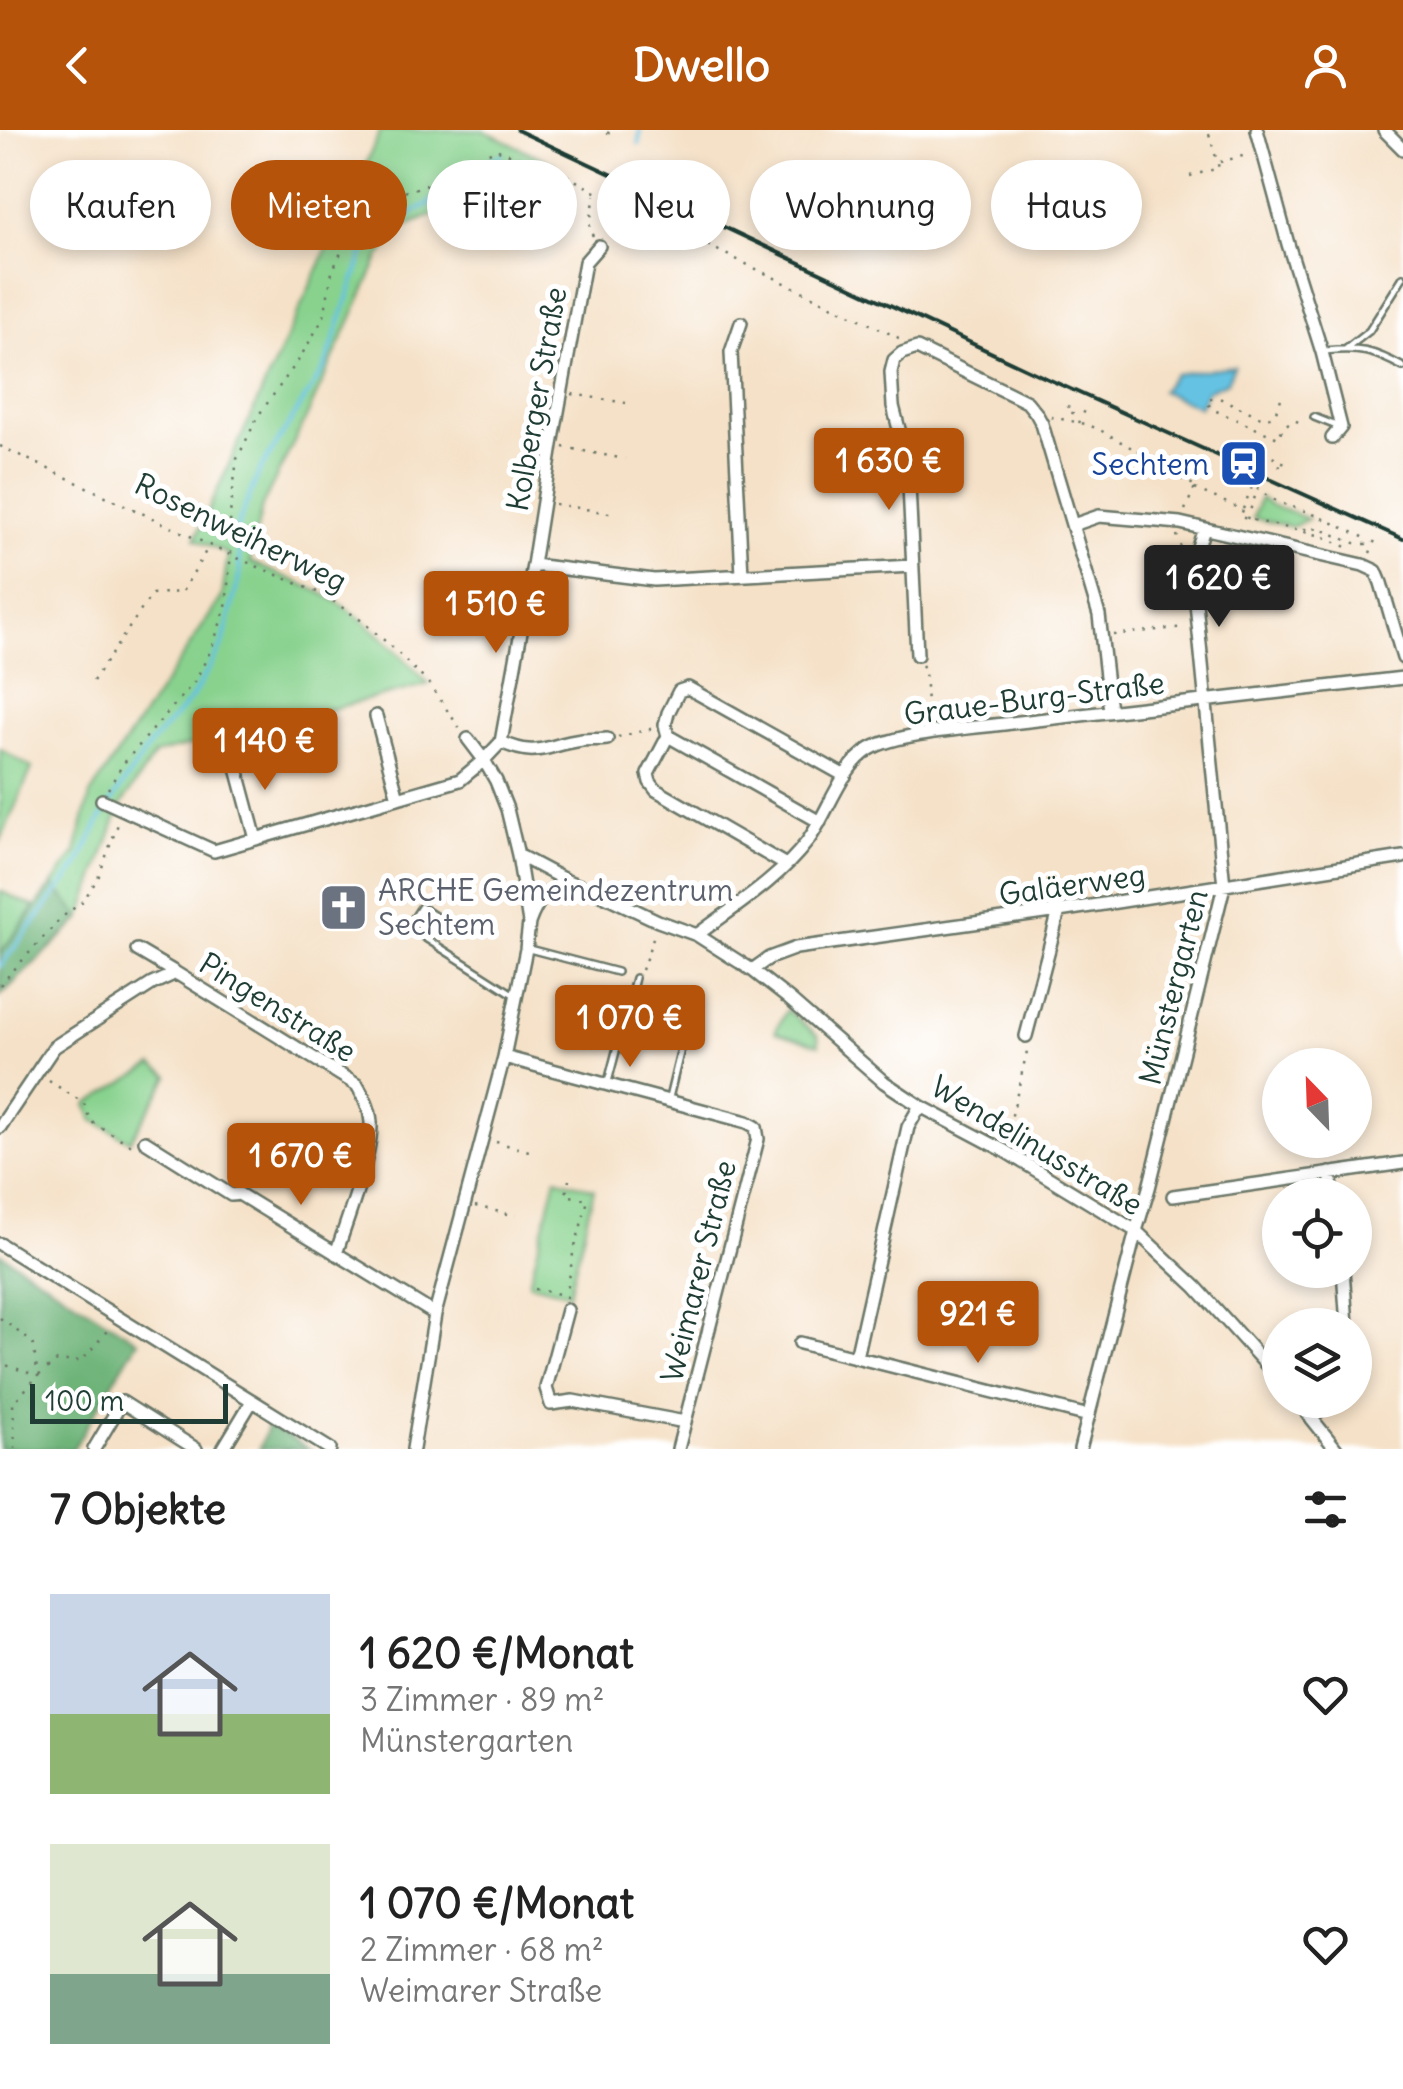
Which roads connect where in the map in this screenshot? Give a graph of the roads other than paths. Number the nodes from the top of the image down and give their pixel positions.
1 (1257, 130) edge
2 (1384, 130) edge
3 (1403, 149) edge
4 (597, 248) edge
5 (1403, 277) edge
6 (741, 323) dead end
7 (1346, 348) junction
8 (1322, 352) junction
9 (1403, 367) edge
10 (1314, 417) dead end
11 (1341, 428) junction
12 (1332, 438) dead end
13 (1073, 525) junction
14 (1204, 529) junction
15 (534, 564) junction
16 (912, 566) junction
17 (742, 575) junction
18 (917, 655) road end
19 (1403, 658) edge
20 (1403, 678) edge
21 (1204, 702) junction
22 (1110, 711) junction
23 (376, 716) dead end
24 (667, 731) junction
25 (468, 739) road end
26 (607, 740) road end
27 (501, 742) junction
28 (234, 757) dead end
29 (484, 760) junction
30 (845, 776) junction
31 (398, 798) junction
32 (102, 800) road end
33 (820, 822) junction
34 (256, 839) junction
35 (518, 855) junction
36 (1403, 857) edge
37 (786, 865) junction
38 (567, 881) junction
39 (1224, 886) junction
40 (1059, 912) junction
41 (529, 923) junction
42 (697, 935) junction
43 (422, 936) junction
44 (526, 949) junction
45 (137, 950) dead end
46 (752, 970) junction
47 (618, 972) dead end
48 (176, 974) junction
49 (635, 978) dead end
50 (695, 991) dead end
51 (516, 996) junction
52 (1026, 1036) road end
53 (504, 1056) junction
54 (608, 1085) junction
55 (668, 1101) junction
56 (920, 1106) junction
57 (0, 1127) edge
58 (145, 1142) road end
59 (1403, 1162) edge
60 (1330, 1173) junction
61 (1331, 1178) edge
62 (1173, 1196) dead end
63 (1136, 1231) junction
64 (0, 1244) edge
65 (336, 1254) junction
66 (567, 1310) road end
67 (434, 1314) junction
68 (800, 1343) dead end
69 (856, 1356) junction
70 (1262, 1360) edge
71 (252, 1401) junction
72 (1090, 1416) junction
73 (1312, 1419) edge
74 (685, 1422) junction
75 (1328, 1445) edge
76 (95, 1449) edge
77 (196, 1449) edge
78 (222, 1449) edge
79 (330, 1449) edge
80 (413, 1449) edge
81 (678, 1449) edge
82 (1080, 1449) edge

1 - 8 street
2 - 3 street
4 - 15 street, Kolberger Straße
5 - 7 lane
6 - 17 street
7 - 8 lane
7 - 9 lane
8 - 11 street
10 - 11 lane
11 - 12 street
13 - 14 street
13 - 16 street
13 - 22 street
14 - 19 street
14 - 21 street, Münstergarten
15 - 17 street
15 - 27 street, Kolberger Straße
16 - 17 street
16 - 18 street
20 - 21 street, Graue-Burg-Straße
21 - 22 street, Graue-Burg-Straße
21 - 39 street, Münstergarten
22 - 30 street, Graue-Burg-Straße
23 - 31 street
24 - 30 street
24 - 33 street
24 - 37 street
25 - 29 street
26 - 27 street
27 - 29 street
28 - 34 street
29 - 31 street
29 - 35 street
30 - 33 street, Graue-Burg-Straße
31 - 34 street
32 - 34 street
33 - 37 street, Graue-Burg-Straße
35 - 38 street
35 - 41 street
36 - 39 street, Galäerweg
37 - 42 street, Graue-Burg-Straße
38 - 41 street
38 - 42 street
39 - 40 street, Galäerweg
39 - 63 street, Münstergarten
40 - 46 street, Galäerweg
40 - 52 street
41 - 44 street
42 - 46 street
43 - 43 lane
43 - 51 lane
44 - 47 lane
44 - 51 street
45 - 48 street, Pingenstraße
46 - 56 street, Wendelinusstraße
48 - 57 street, Pingenstraße
48 - 65 street, Pingenstraße
49 - 54 lane
50 - 55 lane
51 - 53 street
53 - 54 street, Weimarer Straße
53 - 67 street
54 - 55 street, Weimarer Straße
55 - 74 street, Weimarer Straße
56 - 63 street, Wendelinusstraße
56 - 69 street
58 - 65 street
59 - 60 street
60 - 61 street
60 - 62 street
63 - 70 street, Wendelinusstraße
63 - 72 street, Münstergarten
64 - 71 street
65 - 67 street
66 - 74 street
67 - 80 street
68 - 69 street
69 - 72 street
71 - 78 street
71 - 79 street
72 - 82 street, Münstergarten
73 - 75 street
74 - 81 street, Weimarer Straße
76 - 77 street

